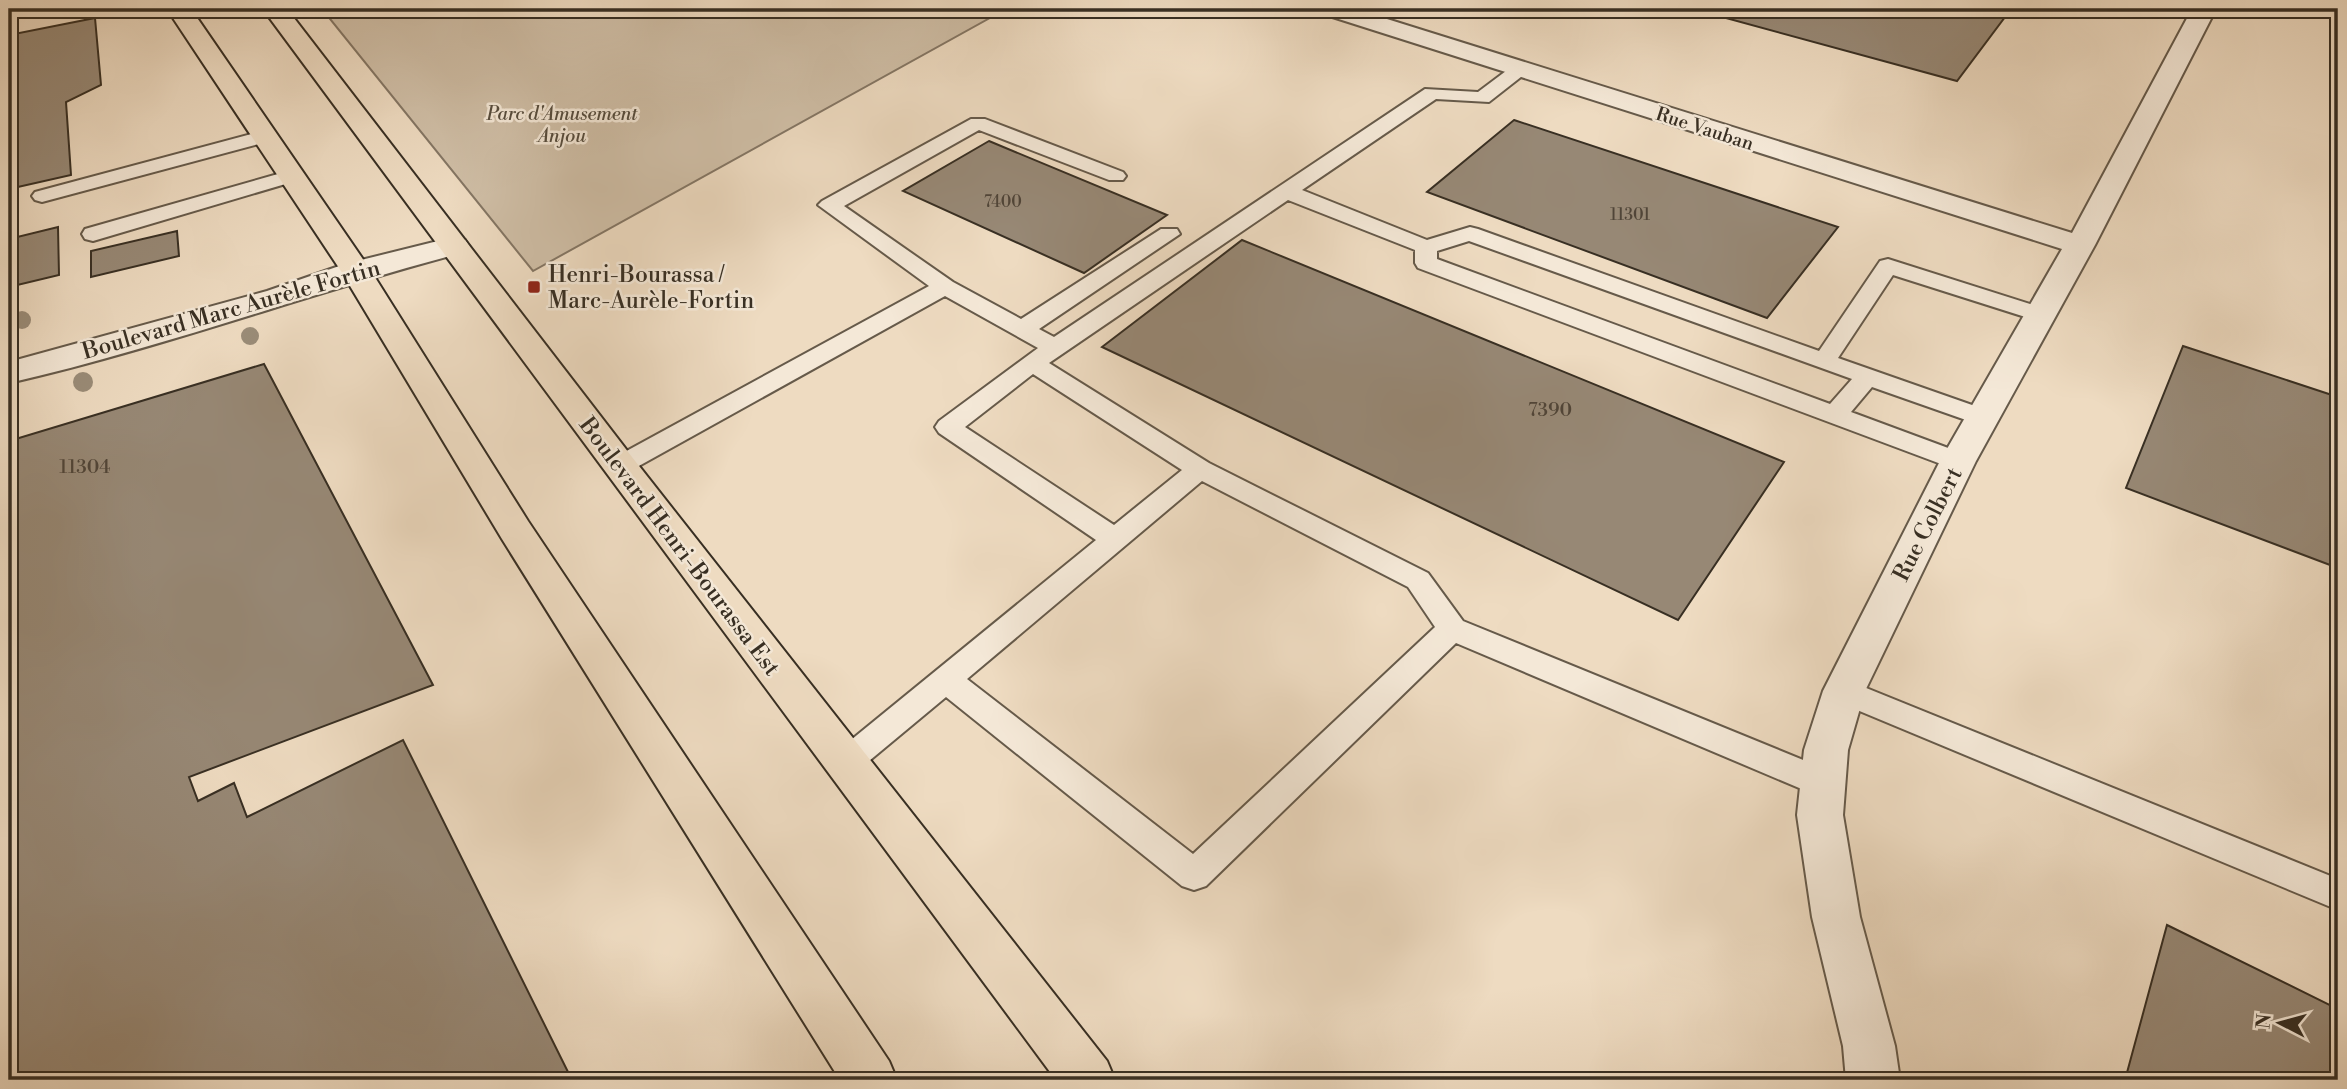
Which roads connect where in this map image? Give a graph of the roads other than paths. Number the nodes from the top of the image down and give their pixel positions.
1 (179, 9) edge
2 (275, 9) edge
3 (1331, 9) edge
4 (2204, 9) edge
5 (1520, 69) junction
6 (263, 137) junction
7 (292, 176) junction
8 (1116, 176) dead end
9 (1285, 191) junction
10 (42, 196) dead end
11 (93, 234) dead end
12 (1169, 234) dead end
13 (2080, 245) junction
14 (454, 246) junction
15 (1426, 247) junction
16 (356, 271) junction
17 (1588, 277) junction
18 (945, 287) junction
19 (1551, 310) junction
20 (2041, 315) junction
21 (1727, 327) junction
22 (1022, 329) junction
23 (1056, 348) junction
24 (1824, 361) junction
25 (1032, 363) junction
26 (1695, 363) junction
27 (9, 373) edge
28 (1867, 377) junction
29 (1835, 415) junction
30 (1983, 418) junction
31 (1958, 461) junction
32 (619, 466) junction
33 (1200, 469) junction
34 (1115, 540) junction
35 (1452, 629) junction
36 (946, 679) junction
37 (1844, 691) junction
38 (846, 762) junction
39 (1823, 783) junction
40 (2338, 895) edge
41 (870, 1080) edge
42 (1088, 1080) edge
43 (1872, 1080) edge

1 - 6 main road
2 - 14 main road, Boulevard Henri-Bourassa Est
3 - 5 street, Rue Vauban
4 - 13 street, Rue Colbert
5 - 9 lane
5 - 13 street, Rue Vauban
6 - 7 main road
6 - 10 lane
7 - 11 lane
7 - 16 main road
8 - 18 lane
9 - 15 lane
9 - 23 lane
12 - 22 lane
13 - 20 street, Rue Colbert
14 - 16 street, Boulevard Marc Aurèle Fortin
14 - 32 main road, Boulevard Henri-Bourassa Est
15 - 17 lane
15 - 19 lane
16 - 27 street, Boulevard Marc Aurèle Fortin
16 - 41 main road
17 - 19 lane
17 - 21 lane
18 - 22 lane
18 - 32 lane
19 - 26 lane
20 - 24 lane
20 - 30 street, Rue Colbert
21 - 24 lane
21 - 26 lane
22 - 23 lane
23 - 25 lane
24 - 28 lane
25 - 33 lane
25 - 34 lane
26 - 29 lane
28 - 29 lane
28 - 30 lane
29 - 31 lane
30 - 31 street, Rue Colbert
31 - 37 street, Rue Colbert
32 - 38 main road, Boulevard Henri-Bourassa Est
33 - 34 lane
33 - 35 lane
34 - 36 lane
35 - 36 lane
35 - 39 lane
36 - 38 lane
37 - 39 street, Rue Colbert
37 - 40 lane
38 - 42 main road, Boulevard Henri-Bourassa Est
39 - 43 street, Rue Colbert

